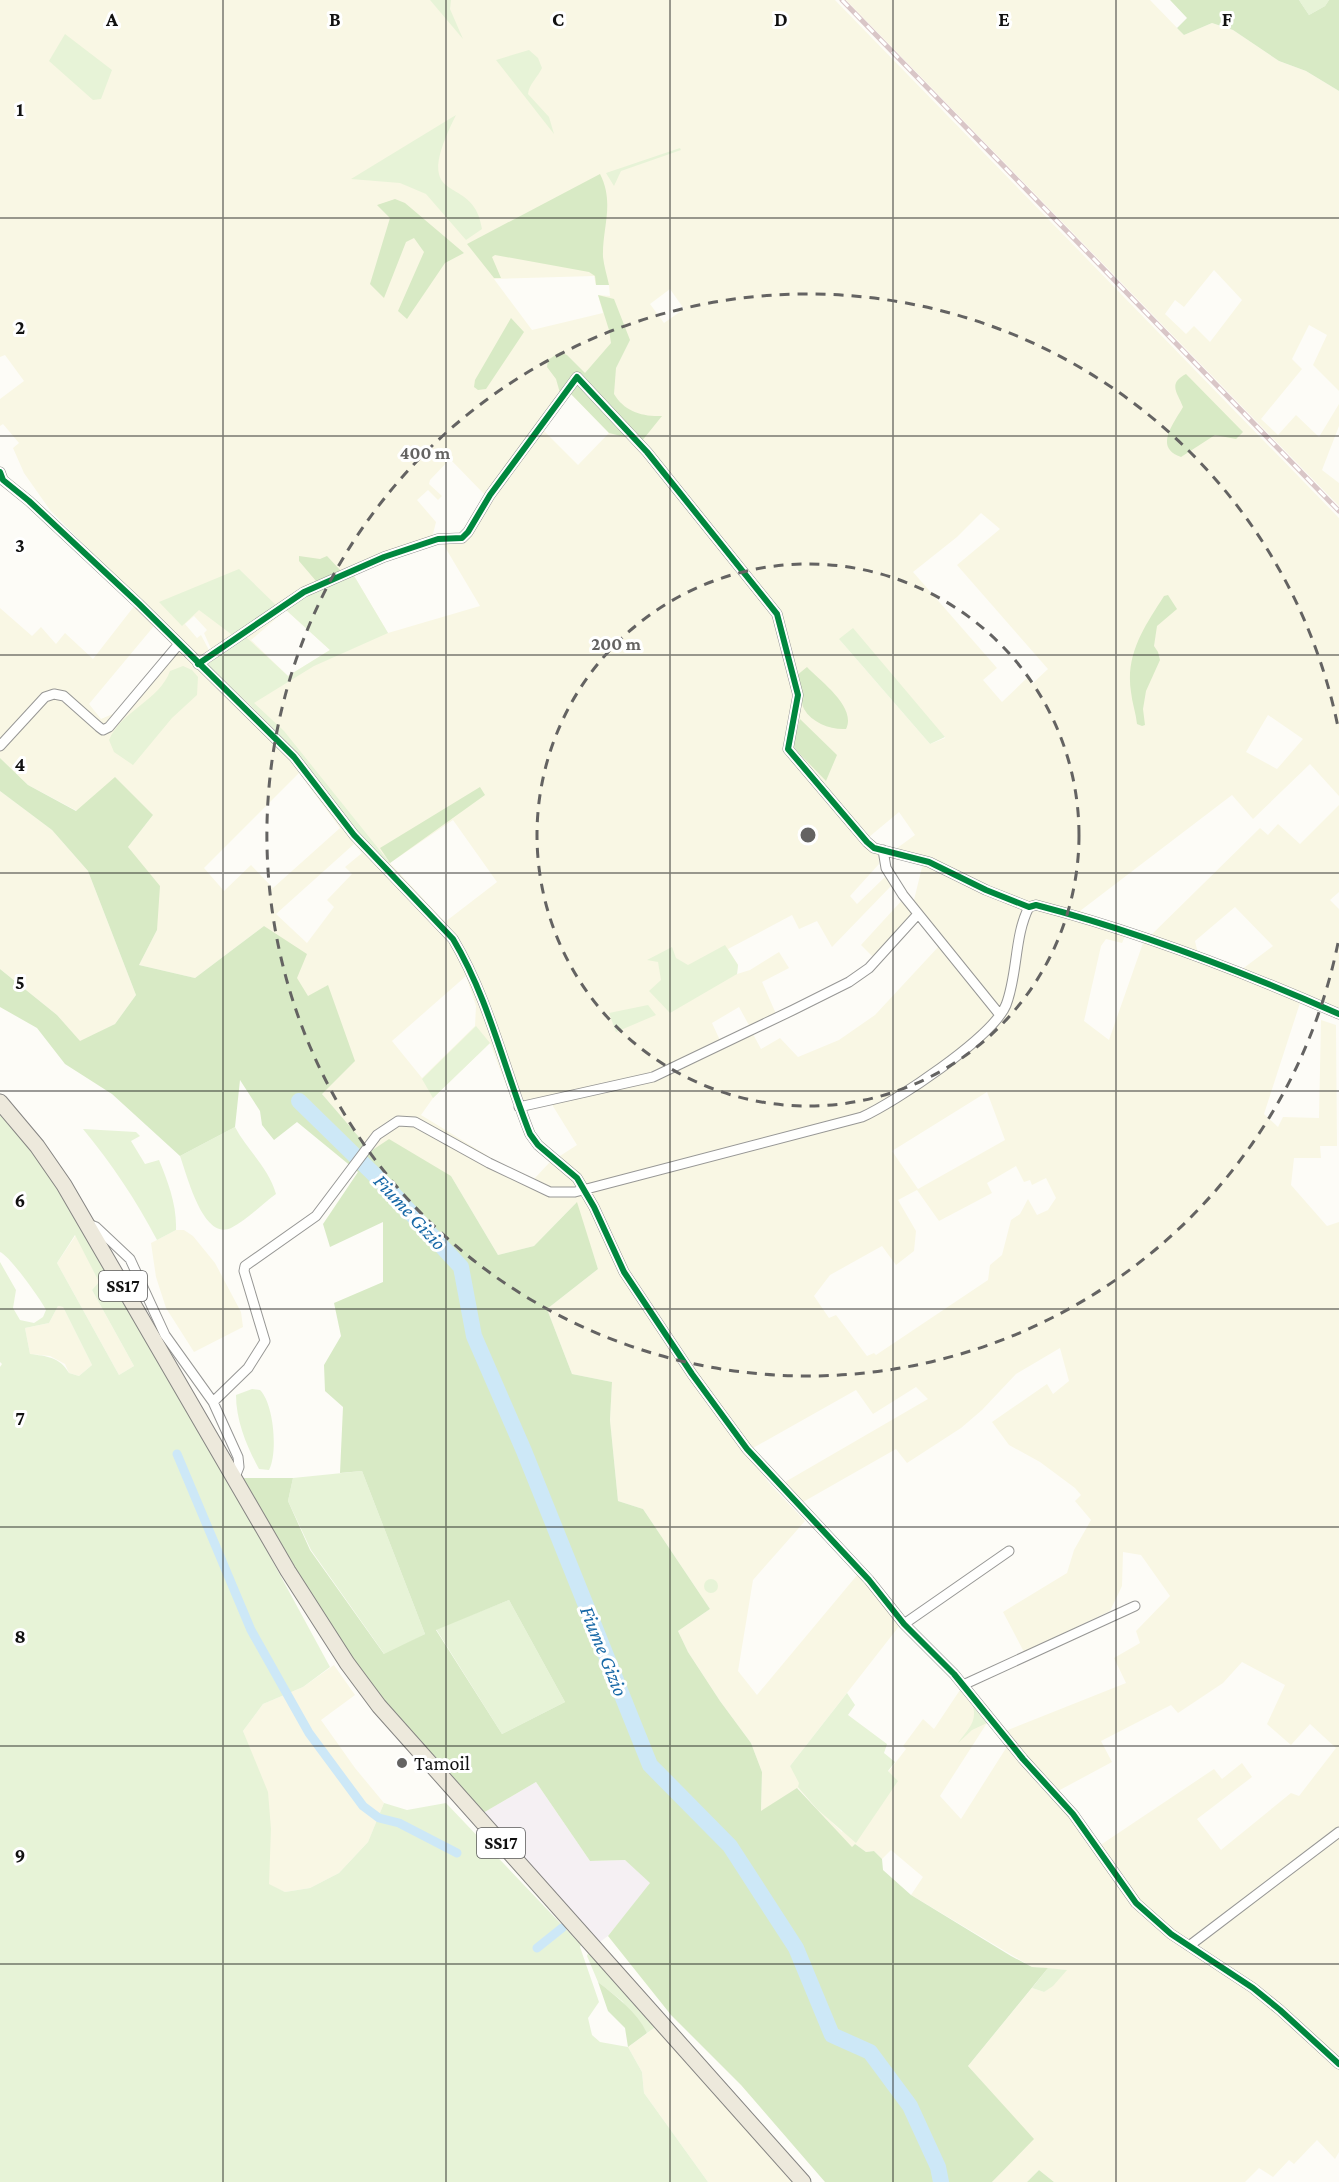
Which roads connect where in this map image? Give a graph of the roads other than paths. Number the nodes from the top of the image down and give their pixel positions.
1 (0, 472) edge
2 (178, 645) junction
3 (198, 664) junction
4 (0, 746) edge
5 (883, 850) junction
6 (1029, 906) junction
7 (918, 914) junction
8 (1339, 1014) edge
9 (1000, 1015) junction
10 (0, 1102) edge
11 (519, 1107) junction
12 (584, 1189) junction
13 (160, 1338) junction
14 (213, 1402) junction
15 (235, 1477) junction
16 (1009, 1551) dead end
17 (1136, 1605) dead end
18 (904, 1624) junction
19 (963, 1685) junction
20 (1339, 1832) edge
21 (1189, 1946) junction
22 (1339, 2064) edge
23 (803, 2182) edge

1 - 2 street
2 - 3 street
2 - 4 street
3 - 5 street
3 - 11 street
5 - 6 street
5 - 7 street
6 - 8 street
6 - 9 street
7 - 9 street
7 - 11 street
9 - 12 street
10 - 13 main road, SS17
11 - 12 street
12 - 14 street
12 - 18 street
13 - 14 street
13 - 15 main road, SS17
14 - 15 street
15 - 23 main road, SS17
16 - 18 street
17 - 19 street
18 - 19 street
19 - 21 street
20 - 21 street
21 - 22 street

